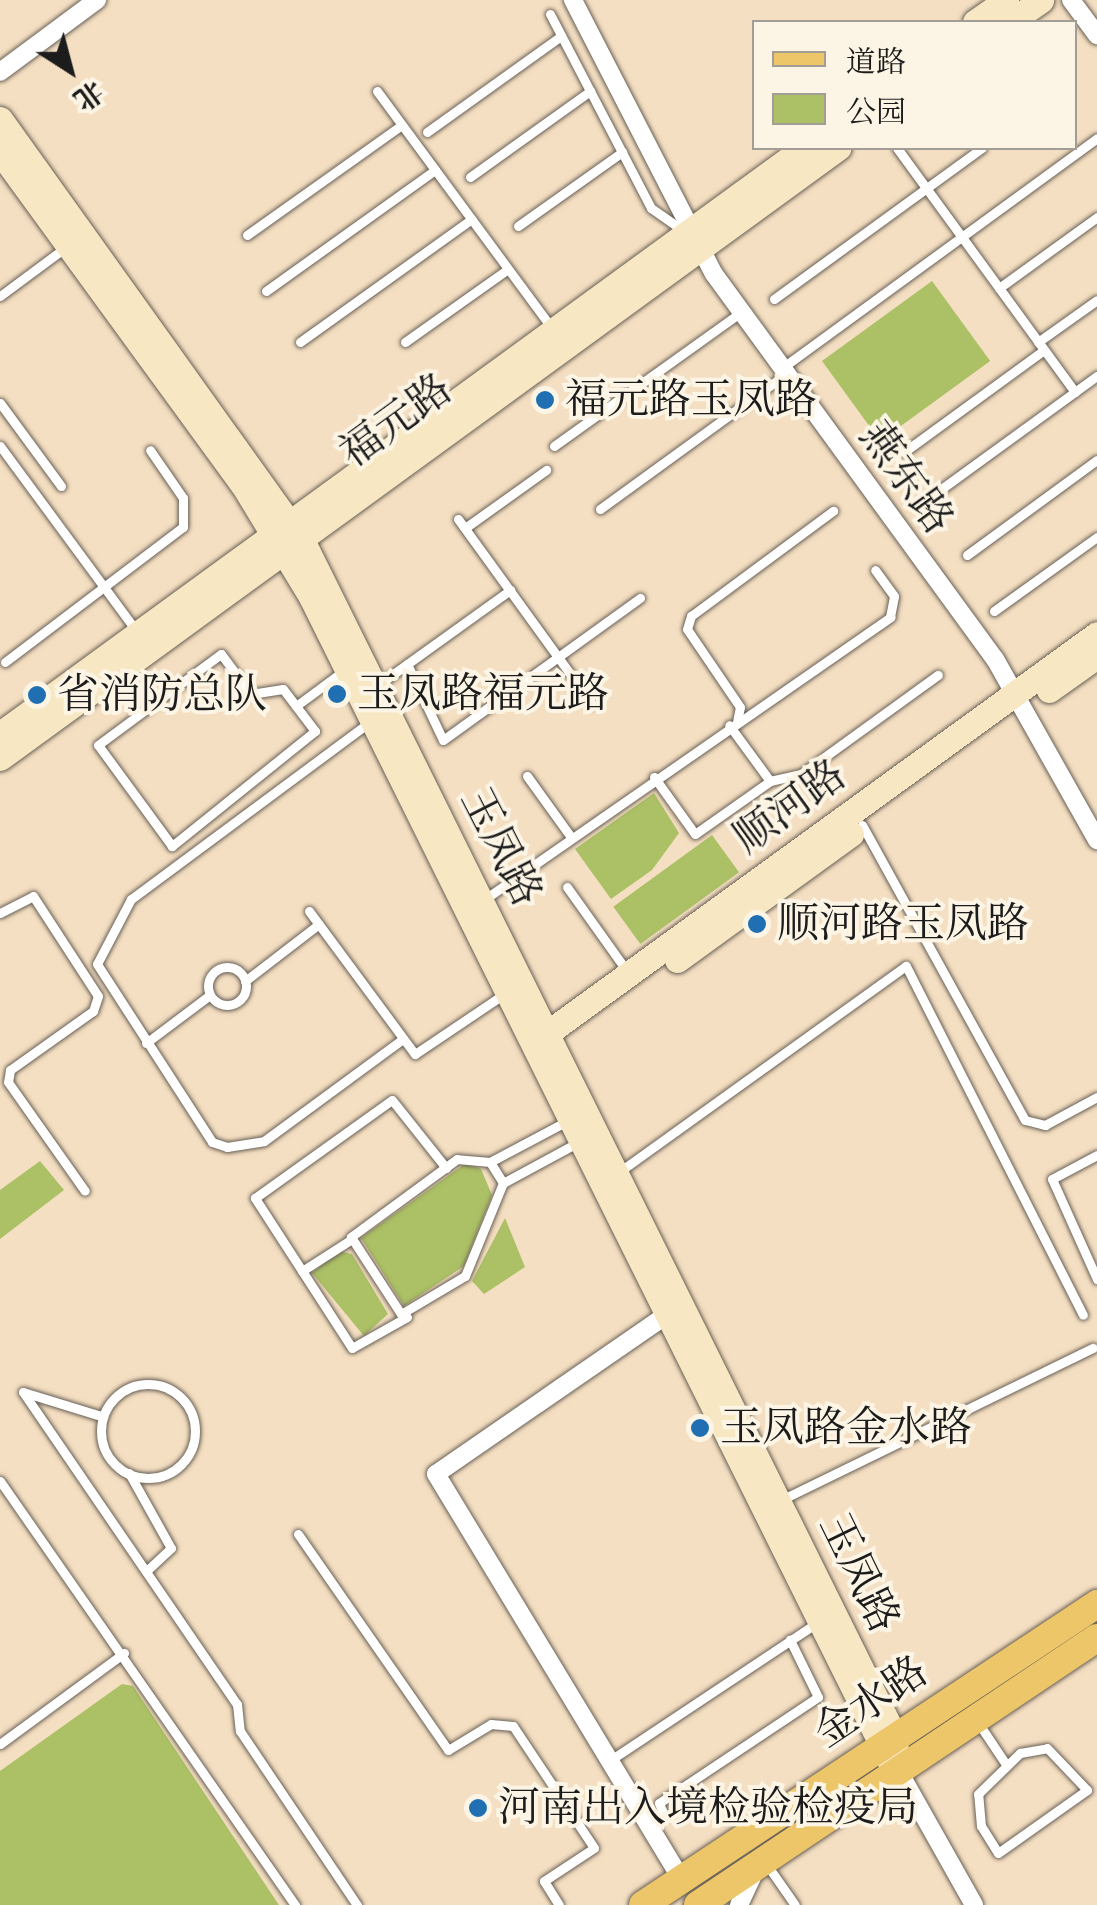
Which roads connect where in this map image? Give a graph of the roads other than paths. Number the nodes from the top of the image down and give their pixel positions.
1 (97, 0) edge
2 (573, 0) edge
3 (1006, 0) edge
4 (1041, 0) edge
5 (1071, 0) edge
6 (550, 14) dead end
7 (978, 20) edge
8 (1013, 20) edge
9 (1097, 35) edge
10 (561, 36) junction
11 (0, 72) edge
12 (377, 91) dead end
13 (590, 92) junction
14 (0, 119) edge
15 (402, 125) junction
16 (427, 132) dead end
17 (1097, 138) edge
18 (802, 150) edge
19 (835, 150) edge
20 (898, 150) edge
21 (979, 150) edge
22 (0, 152) edge
23 (622, 152) junction
24 (435, 170) junction
25 (470, 177) dead end
26 (926, 188) junction
27 (1097, 217) edge
28 (472, 219) junction
29 (518, 226) dead end
30 (247, 235) dead end
31 (962, 237) junction
32 (694, 240) junction
33 (68, 246) junction
34 (508, 268) junction
35 (999, 288) junction
36 (266, 291) dead end
37 (0, 296) edge
38 (774, 299) dead end
39 (1097, 300) edge
40 (740, 312) junction
41 (553, 330) junction
42 (300, 342) dead end
43 (405, 342) dead end
44 (1041, 346) junction
45 (784, 371) junction
46 (1097, 376) edge
47 (1074, 392) junction
48 (0, 403) edge
49 (0, 446) edge
50 (554, 446) dead end
51 (150, 450) dead end
52 (904, 452) dead end
53 (1097, 460) edge
54 (546, 470) dead end
55 (61, 486) dead end
56 (934, 494) dead end
57 (600, 509) dead end
58 (833, 511) dead end
59 (458, 519) dead end
60 (465, 528) junction
61 (287, 537) junction
62 (1097, 537) edge
63 (967, 555) dead end
64 (875, 570) dead end
65 (105, 588) junction
66 (510, 590) junction
67 (640, 598) dead end
68 (994, 611) dead end
69 (138, 633) junction
70 (1097, 634) edge
71 (1097, 656) edge
72 (558, 657) junction
73 (5, 662) dead end
74 (406, 664) junction
75 (346, 669) junction
76 (938, 675) dead end
77 (376, 686) junction
78 (1020, 700) junction
79 (592, 704) dead end
80 (296, 706) junction
81 (372, 720) junction
82 (733, 724) junction
83 (0, 734) edge
84 (0, 758) edge
85 (527, 776) dead end
86 (654, 777) junction
87 (770, 781) junction
88 (862, 825) junction
89 (571, 837) junction
90 (1097, 840) edge
91 (567, 888) dead end
92 (483, 900) junction
93 (308, 910) dead end
94 (0, 913) edge
95 (319, 924) junction
96 (629, 974) junction
97 (244, 981) junction
98 (506, 992) junction
99 (210, 996) junction
100 (403, 1039) junction
101 (146, 1043) junction
102 (544, 1046) junction
103 (1097, 1097) edge
104 (574, 1131) junction
105 (1097, 1155) edge
106 (490, 1162) junction
107 (446, 1168) junction
108 (619, 1172) junction
109 (503, 1183) junction
110 (85, 1191) dead end
111 (349, 1241) junction
112 (302, 1271) junction
113 (1097, 1279) edge
114 (407, 1316) junction
115 (665, 1316) junction
116 (1083, 1316) dead end
117 (1093, 1348) dead end
118 (102, 1416) junction
119 (129, 1473) junction
120 (0, 1481) edge
121 (780, 1501) junction
122 (298, 1534) dead end
123 (146, 1571) junction
124 (1097, 1604) edge
125 (815, 1624) junction
126 (1097, 1638) edge
127 (790, 1640) junction
128 (124, 1654) junction
129 (974, 1718) junction
130 (884, 1742) junction
131 (0, 1744) edge
132 (608, 1761) junction
133 (1006, 1763) junction
134 (898, 1770) junction
135 (648, 1826) junction
136 (761, 1862) junction
137 (681, 1879) junction
138 (295, 1905) edge
139 (357, 1905) edge
140 (558, 1905) edge
141 (643, 1905) edge
142 (698, 1905) edge
143 (739, 1905) edge
144 (795, 1905) edge
145 (974, 1905) edge

1 - 11 street
2 - 32 street, 燕东路
3 - 7 street
4 - 8 street
5 - 9 street
6 - 10 lane
10 - 13 lane
10 - 16 lane
12 - 15 lane
13 - 23 lane
13 - 25 lane
14 - 61 street, 玉凤路
15 - 24 lane
15 - 30 lane
17 - 31 lane
18 - 32 street, 福元路
19 - 32 street, 福元路
20 - 26 lane
21 - 26 lane
22 - 33 street, 玉凤路
23 - 29 lane
23 - 32 lane
24 - 28 lane
24 - 36 lane
26 - 31 lane
26 - 38 lane
27 - 35 lane
28 - 34 lane
28 - 42 lane
31 - 35 lane
31 - 45 lane
32 - 40 street, 燕东路
32 - 41 street, 福元路
32 - 61 street, 福元路
33 - 37 lane
33 - 61 street, 玉凤路
34 - 41 lane
34 - 43 lane
35 - 44 lane
39 - 44 lane
40 - 45 street, 燕东路
40 - 50 lane
41 - 61 street, 福元路
44 - 47 lane
44 - 52 lane
45 - 57 lane
45 - 78 street, 燕东路
46 - 47 lane
47 - 56 lane
48 - 55 lane
49 - 65 lane
51 - 65 lane
53 - 63 lane
54 - 60 lane
58 - 82 lane
59 - 60 lane
60 - 66 lane
61 - 69 street, 福元路
61 - 75 street, 玉凤路
61 - 77 street, 玉凤路
61 - 84 street, 福元路
62 - 68 lane
64 - 82 lane
65 - 69 lane
65 - 73 lane
66 - 72 lane
66 - 74 lane
67 - 72 lane
69 - 83 street, 福元路
70 - 78 street, 顺河路
71 - 78 street, 顺河路
72 - 74 lane
72 - 79 lane
74 - 77 lane
75 - 80 lane
75 - 81 street, 玉凤路
76 - 87 lane
77 - 92 street, 玉凤路
78 - 88 street, 顺河路
78 - 90 street, 燕东路
78 - 96 street, 顺河路
80 - 80 lane
81 - 98 street, 玉凤路
81 - 101 lane
82 - 86 lane
82 - 87 lane
85 - 89 lane
86 - 87 lane
86 - 89 lane
88 - 102 street, 顺河路
88 - 103 lane
89 - 92 lane
91 - 96 lane
92 - 102 street, 玉凤路
93 - 95 lane
94 - 110 lane
95 - 97 lane
95 - 100 lane
96 - 102 street, 顺河路
97 - 99 lane
97 - 99 lane
98 - 100 lane
98 - 102 street, 玉凤路
99 - 101 lane
100 - 101 lane
102 - 104 street, 玉凤路
102 - 108 street, 玉凤路
104 - 106 lane
104 - 109 lane
104 - 115 street, 玉凤路
105 - 113 lane
106 - 107 lane
106 - 109 lane
107 - 111 lane
107 - 112 lane
108 - 116 lane
108 - 121 street, 玉凤路
109 - 114 lane
111 - 112 lane
111 - 114 lane
112 - 114 lane
115 - 125 street, 玉凤路
115 - 132 street
117 - 121 lane
118 - 119 lane
118 - 119 lane
118 - 123 lane
119 - 123 lane
120 - 128 lane
121 - 130 street, 玉凤路
122 - 140 lane
123 - 139 lane
124 - 130 main road, 金水路
125 - 127 lane
125 - 130 street, 玉凤路
126 - 129 main road, 金水路
127 - 132 lane
127 - 135 lane
128 - 131 lane
128 - 138 lane
129 - 133 lane
129 - 134 main road, 金水路
130 - 134 street, 玉凤路
130 - 137 main road, 金水路
132 - 135 street
133 - 133 lane
134 - 136 main road, 金水路
134 - 145 street
135 - 137 street
136 - 142 main road, 金水路
136 - 143 street
136 - 144 lane
137 - 141 main road, 金水路

